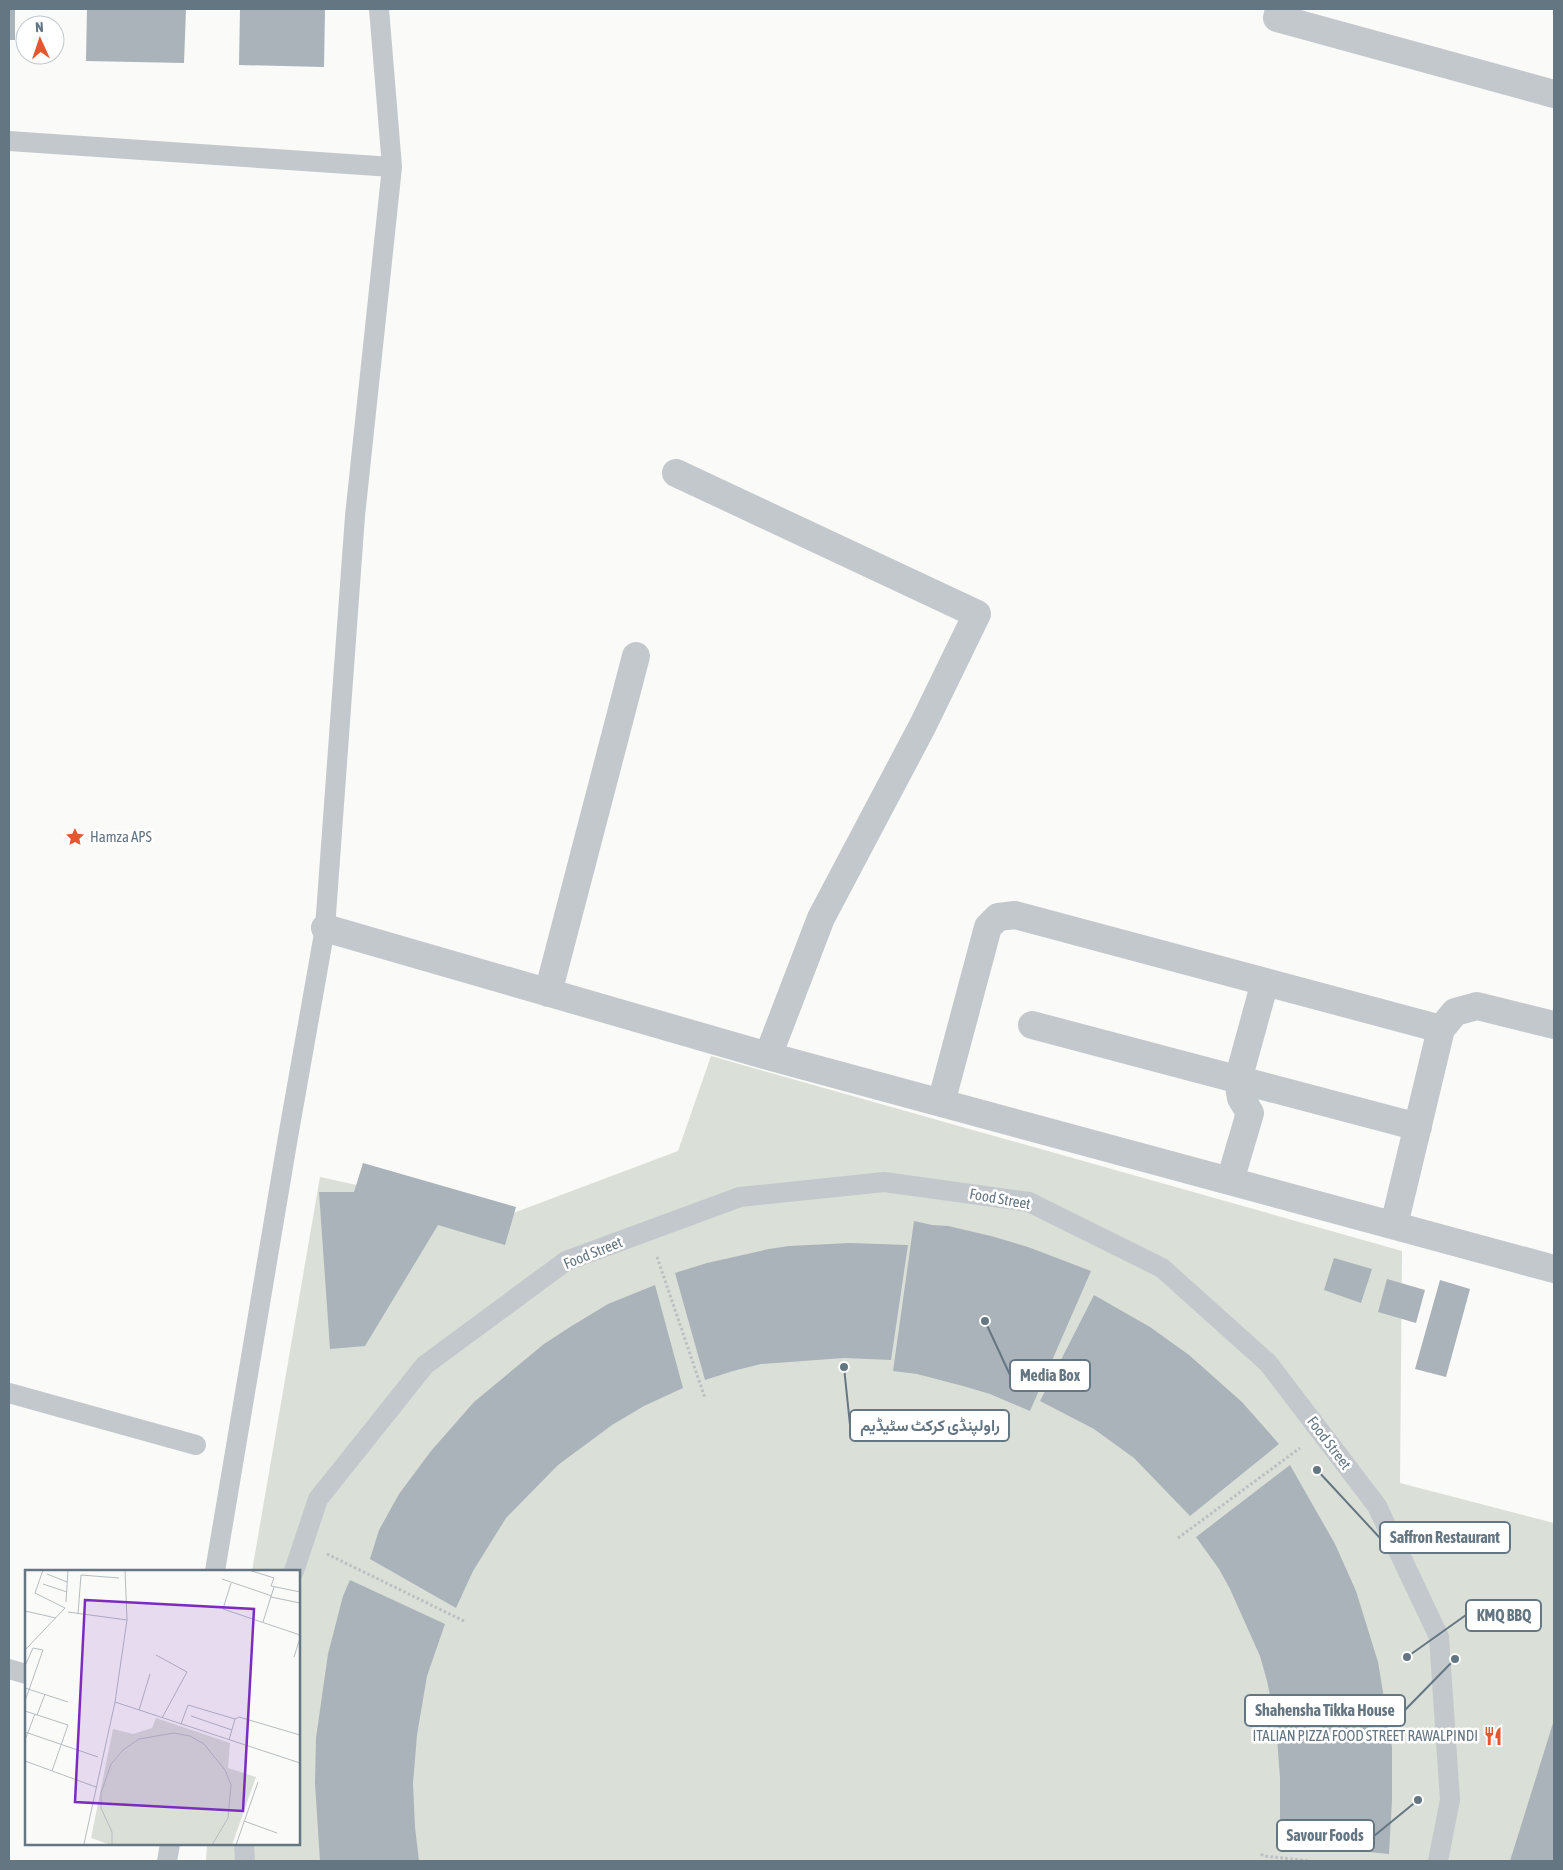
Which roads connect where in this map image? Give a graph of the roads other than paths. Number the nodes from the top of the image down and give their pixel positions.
1 (380, 9) edge
2 (1280, 9) edge
3 (1554, 94) edge
4 (9, 141) edge
5 (392, 167) junction
6 (676, 473) dead end
7 (636, 656) dead end
8 (325, 928) junction
9 (1265, 982) junction
10 (548, 992) junction
11 (1032, 1025) dead end
12 (1554, 1025) edge
13 (1441, 1029) junction
14 (768, 1056) junction
15 (1238, 1080) junction
16 (941, 1103) junction
17 (1418, 1127) junction
18 (1230, 1181) junction
19 (1394, 1225) junction
20 (1554, 1268) edge
21 (9, 1393) edge
22 (196, 1445) dead end
23 (215, 1570) edge
24 (294, 1570) edge
25 (9, 1668) edge
26 (25, 1674) edge
27 (170, 1845) edge
28 (244, 1845) edge
29 (167, 1861) edge
30 (244, 1861) edge
31 (1438, 1861) edge

1 - 5 lane
2 - 3 street
4 - 5 lane
5 - 8 lane
6 - 14 street
7 - 10 street
8 - 10 street
8 - 23 lane
9 - 13 street
9 - 15 street
9 - 16 street
10 - 14 street
11 - 15 street
12 - 13 street
13 - 17 street
14 - 16 street
15 - 17 street
15 - 18 street
16 - 18 street
17 - 19 street
18 - 19 street
19 - 20 street
21 - 22 lane
24 - 31 lane, Food Street
25 - 26 lane
27 - 29 lane
28 - 30 lane

